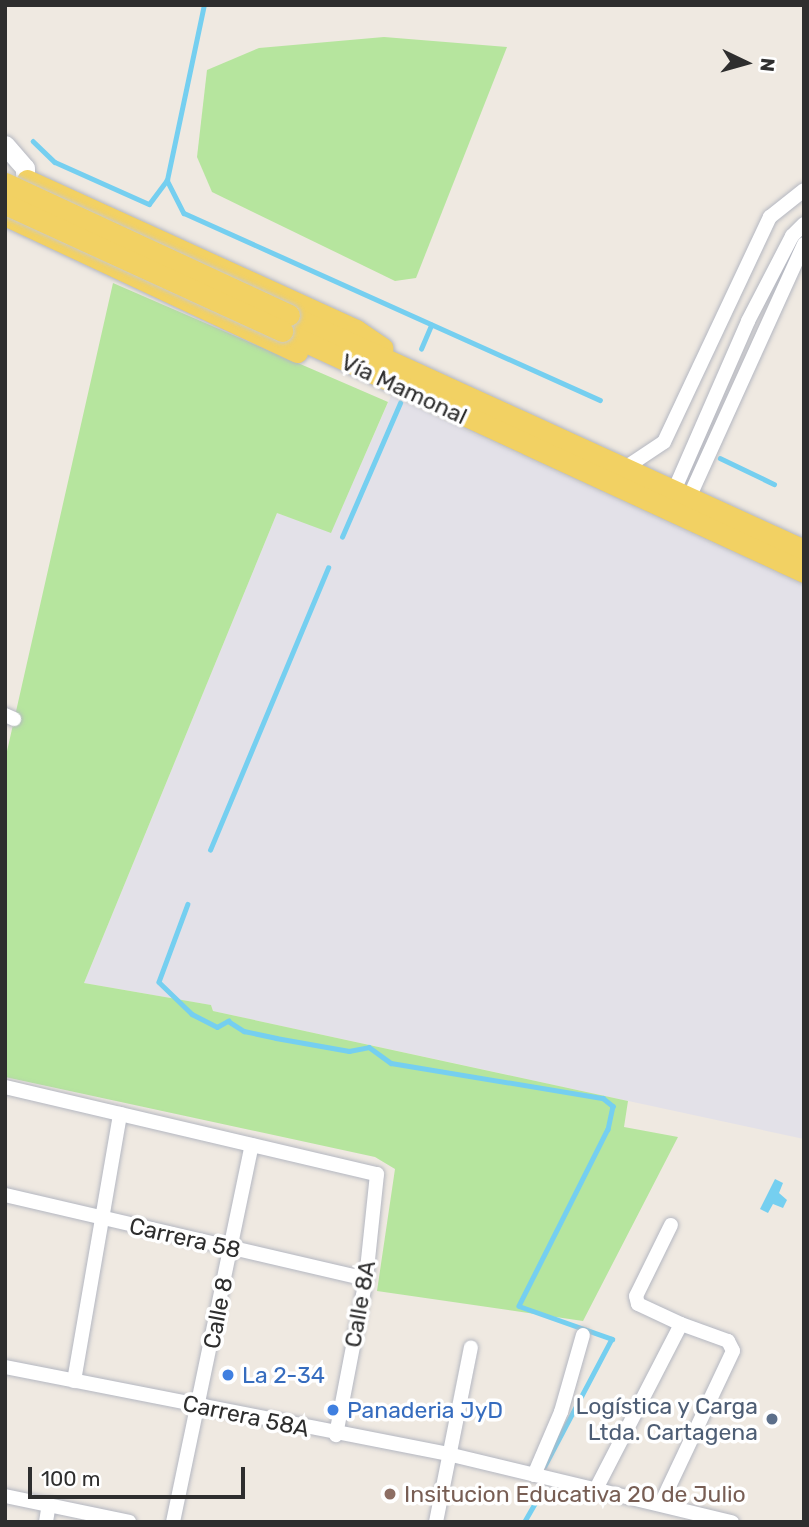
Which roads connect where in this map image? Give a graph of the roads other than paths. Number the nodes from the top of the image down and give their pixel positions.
1 (5, 145) edge
2 (27, 180) junction
3 (5, 183) edge
4 (804, 190) edge
5 (7, 214) edge
6 (804, 223) edge
7 (804, 243) edge
8 (285, 323) junction
9 (427, 391) junction
10 (622, 470) junction
11 (681, 496) junction
12 (804, 550) edge
13 (804, 572) edge
14 (5, 1087) edge
15 (120, 1114) junction
16 (252, 1145) junction
17 (5, 1195) edge
18 (100, 1218) junction
19 (671, 1225) dead end
20 (232, 1249) junction
21 (366, 1279) junction
22 (681, 1324) junction
23 (583, 1335) dead end
24 (471, 1347) dead end
25 (5, 1367) edge
26 (74, 1381) junction
27 (200, 1406) junction
28 (336, 1434) junction
29 (452, 1455) junction
30 (534, 1475) junction
31 (597, 1487) junction
32 (5, 1496) edge
33 (661, 1503) junction
34 (48, 1504) junction
35 (46, 1522) edge
36 (129, 1522) edge
37 (173, 1522) edge
38 (436, 1522) edge
39 (732, 1522) edge

1 - 2 street
2 - 5 street
2 - 9 main road
3 - 8 main road, Vía Mamonal, bridge
4 - 10 street
5 - 8 main road, Vía Mamonal, bridge
5 - 9 main road
6 - 11 street
7 - 11 street
8 - 9 main road, Vía Mamonal
9 - 10 main road, Vía Mamonal
9 - 13 main road, Vía Mamonal
10 - 11 main road, Vía Mamonal
11 - 12 main road, Vía Mamonal
14 - 15 street
15 - 16 street
15 - 18 street
16 - 20 street, Calle 8
16 - 21 street, Calle 8A
17 - 18 street, Carrera 58
18 - 20 street, Carrera 58
18 - 26 street
19 - 22 street
20 - 21 street, Carrera 58
20 - 27 street, Calle 8
21 - 28 street, Calle 8A
22 - 31 street
22 - 33 street
23 - 30 street
24 - 29 street
25 - 26 street, Carrera 58A
26 - 27 street, Carrera 58A
27 - 28 street, Carrera 58A
27 - 37 street, Calle 8
28 - 29 street, Carrera 58A
29 - 30 street, Carrera 58A
29 - 38 street
30 - 31 street, Carrera 58A
31 - 33 street, Carrera 58A
32 - 34 street
33 - 39 street, Carrera 58A
34 - 35 street
34 - 36 street

